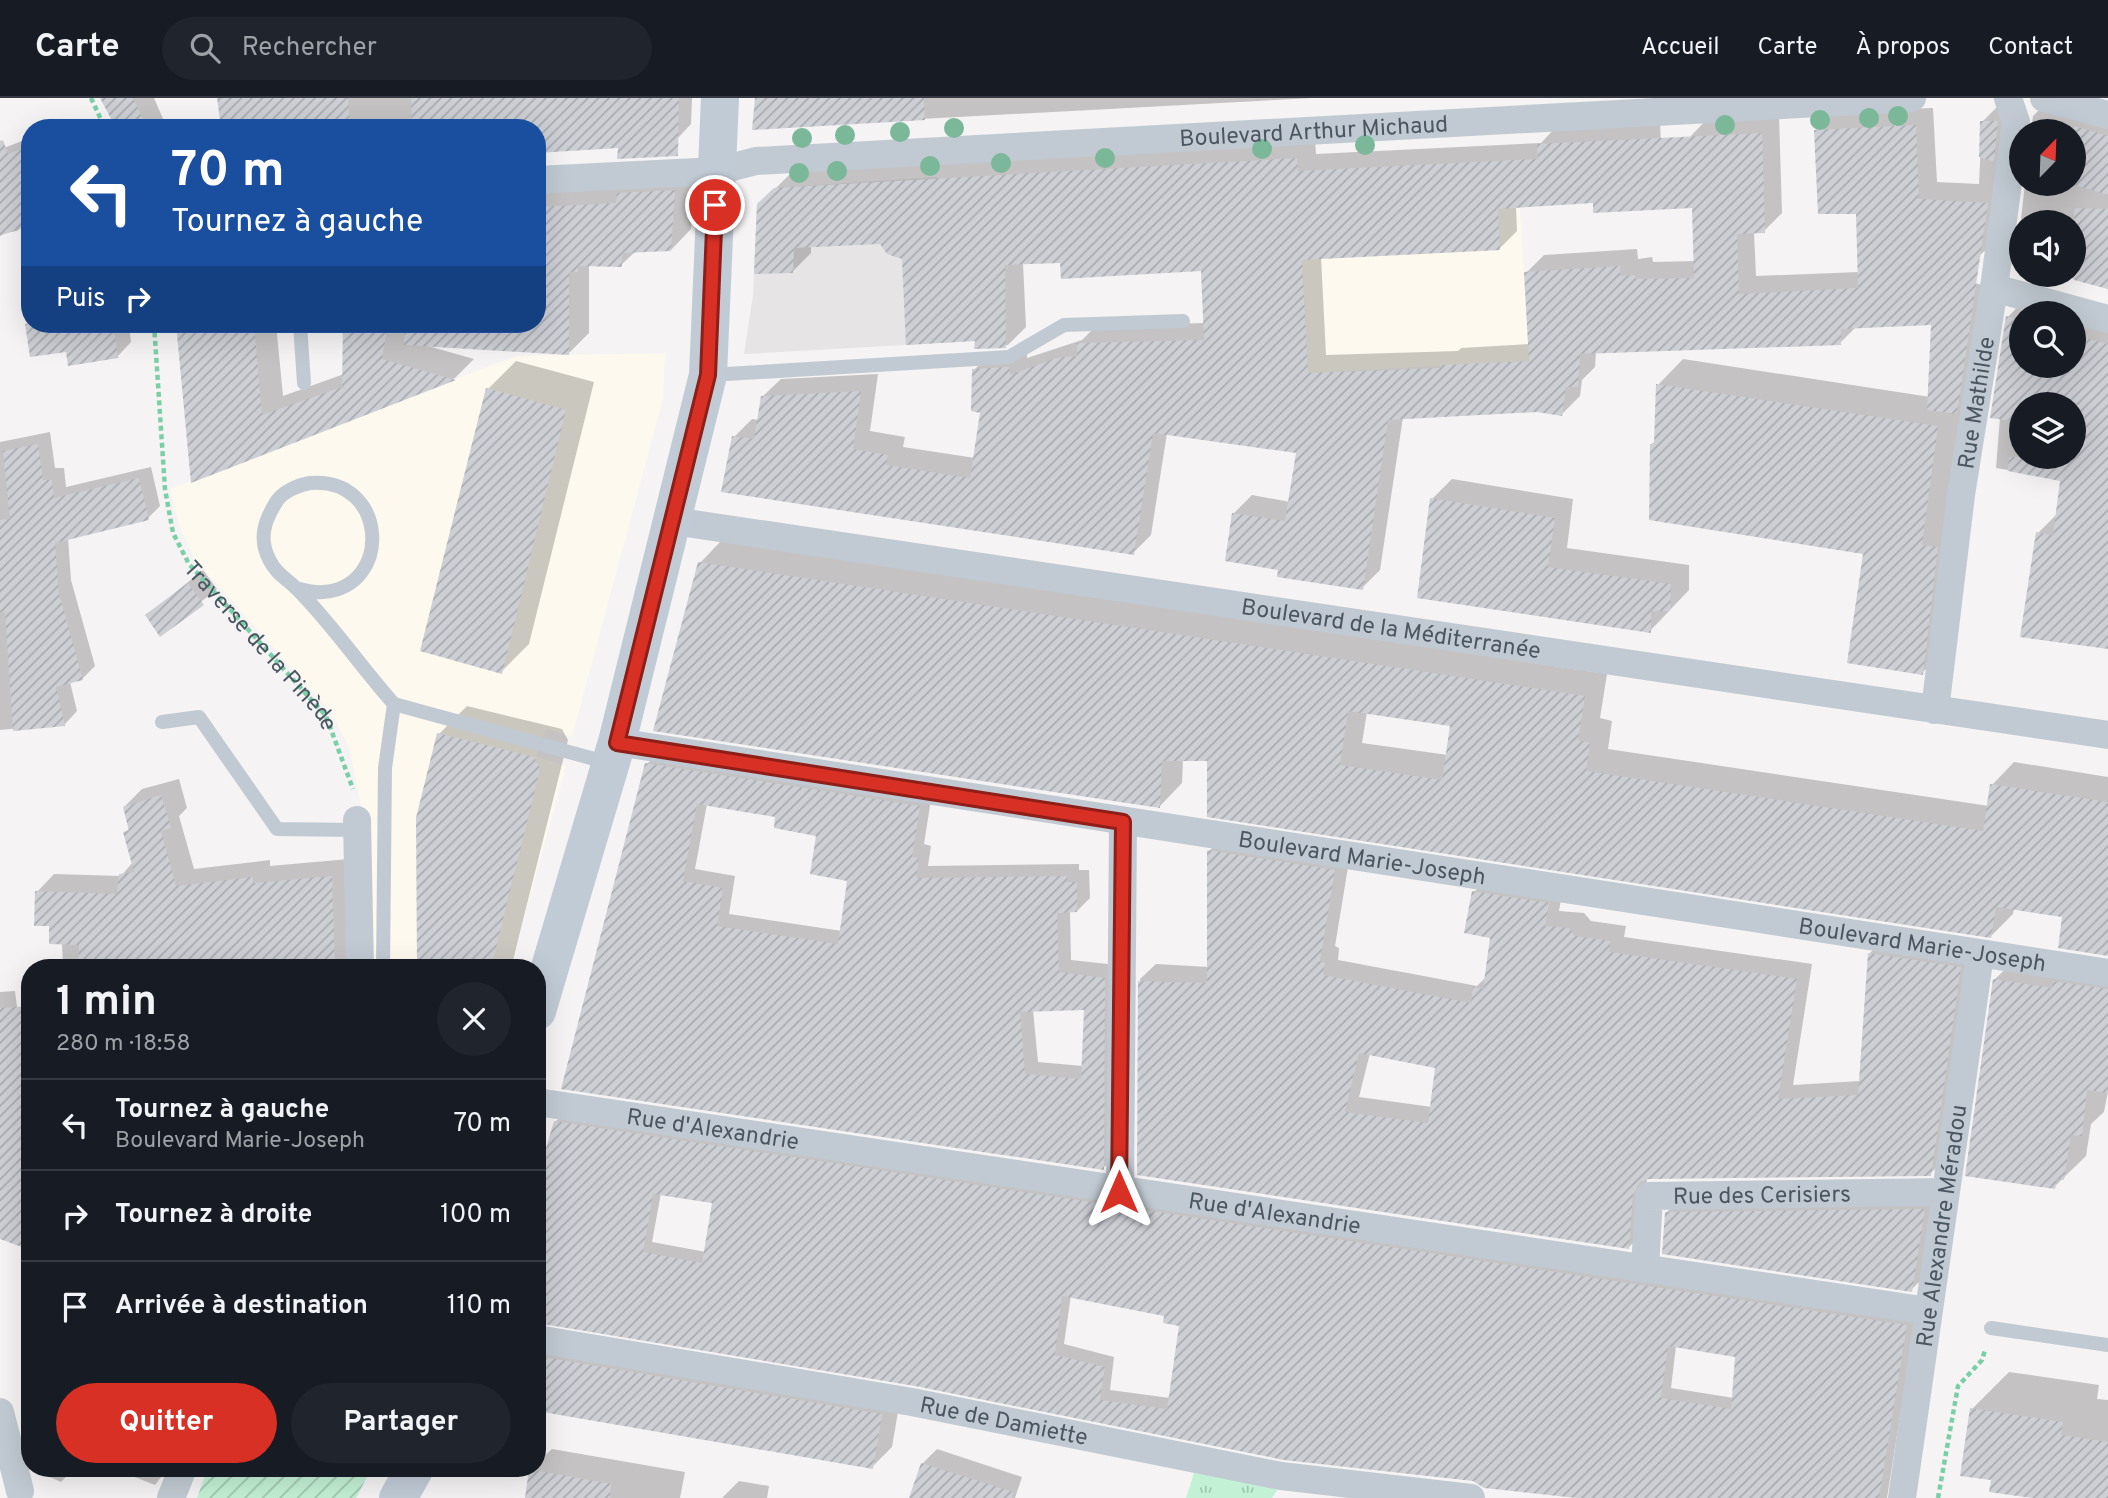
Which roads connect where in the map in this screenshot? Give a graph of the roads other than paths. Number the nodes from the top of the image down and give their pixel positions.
1 (720, 98) edge
2 (1912, 98) edge
3 (2008, 98) edge
4 (2044, 98) edge
5 (2108, 115) edge
6 (717, 171) junction
7 (546, 180) edge
8 (1994, 288) junction
9 (2108, 319) edge
10 (1183, 321) dead end
11 (300, 333) edge
12 (708, 375) junction
13 (304, 383) dead end
14 (673, 521) junction
15 (296, 588) junction
16 (394, 704) junction
17 (1935, 710) junction
18 (162, 722) dead end
19 (2108, 735) edge
20 (614, 753) junction
21 (1123, 822) junction
22 (357, 825) joint
23 (1980, 955) junction
24 (360, 959) edge
25 (383, 959) edge
26 (2108, 973) edge
27 (546, 981) edge
28 (546, 1103) edge
29 (1119, 1192) junction
30 (1945, 1192) junction
31 (1645, 1269) junction
32 (1928, 1311) junction
33 (1991, 1328) road end
34 (546, 1341) edge
35 (2108, 1345) edge
36 (0, 1412) edge
37 (179, 1477) edge
38 (410, 1477) edge
39 (19, 1491) edge
40 (171, 1498) edge
41 (398, 1498) edge
42 (1471, 1498) edge
43 (1902, 1498) edge

1 - 6 street
2 - 6 street, Boulevard Arthur Michaud
3 - 8 street, Rue Mathilde
4 - 5 street
6 - 7 street, Boulevard Arthur Michaud
6 - 12 street
8 - 9 street
8 - 17 street, Rue Mathilde
10 - 12 lane
11 - 13 lane
12 - 14 street
14 - 17 street, Boulevard de la Méditerranée
14 - 20 street
15 - 15 lane
15 - 16 lane
16 - 20 lane
16 - 25 lane
17 - 19 street, Boulevard de la Méditerranée
18 - 22 lane
20 - 21 street, Boulevard Marie-Joseph
20 - 27 street
21 - 23 street, Boulevard Marie-Joseph
21 - 29 street
22 - 24 street
23 - 26 street, Boulevard Marie-Joseph
23 - 30 street, Rue Alexandre Méradou
28 - 29 street, Rue d'Alexandrie
29 - 31 street, Rue d'Alexandrie
30 - 31 street, Rue des Cerisiers
30 - 32 street, Rue Alexandre Méradou
31 - 32 street, Rue d'Alexandrie
32 - 43 street, Rue Alexandre Méradou
33 - 35 lane
34 - 42 street, Rue de Damiette
36 - 39 street
37 - 40 street
38 - 41 street

